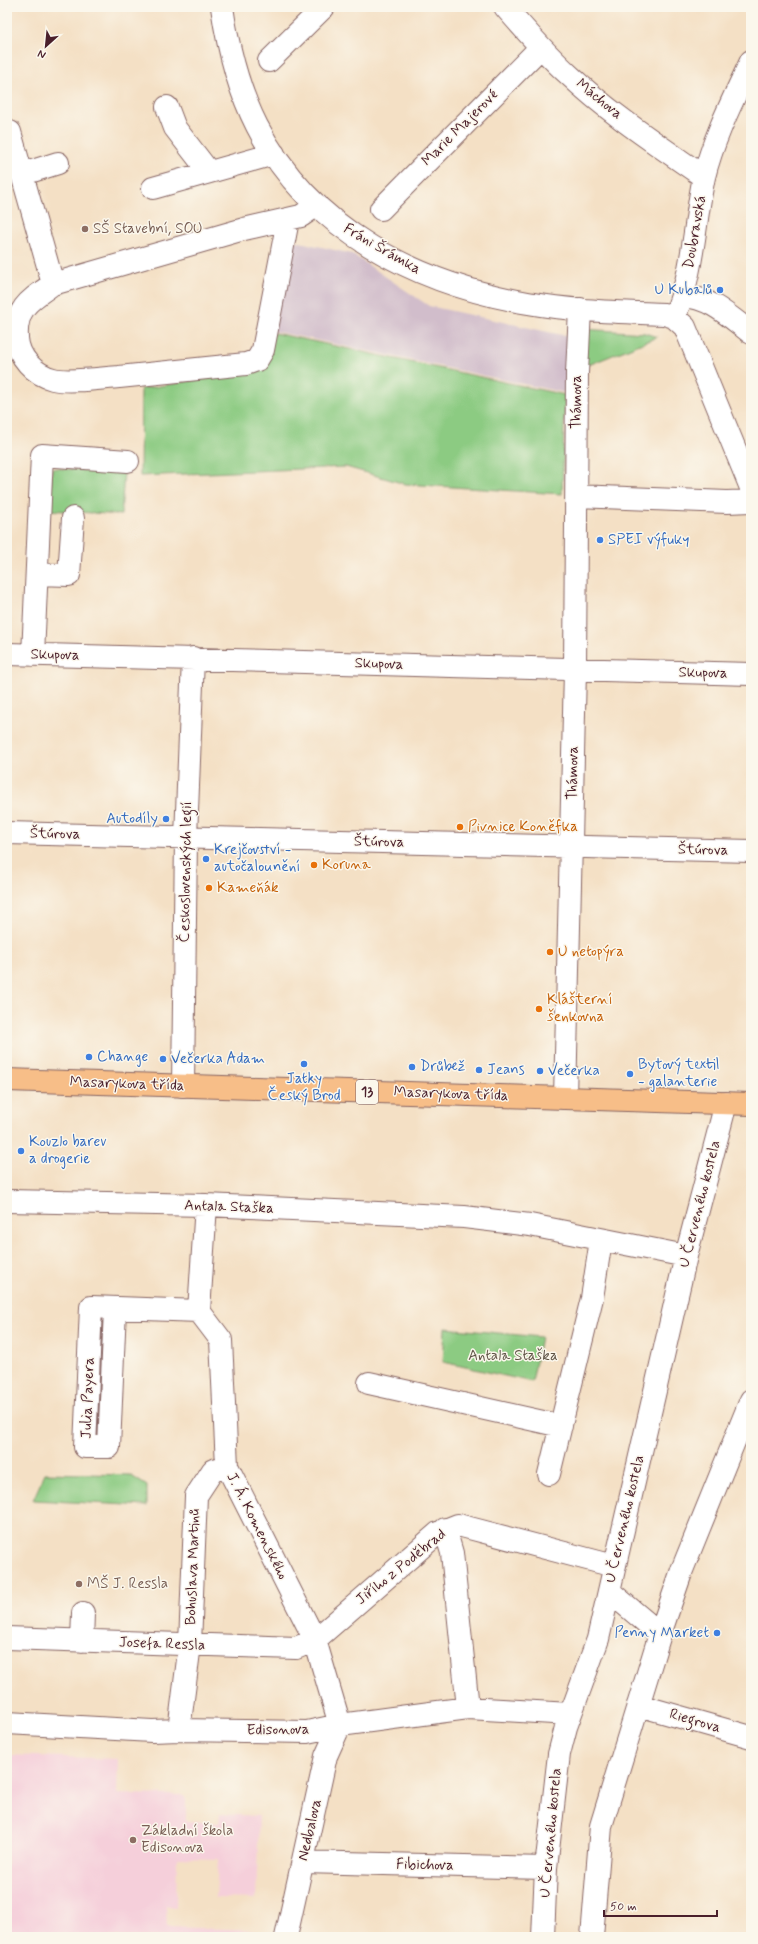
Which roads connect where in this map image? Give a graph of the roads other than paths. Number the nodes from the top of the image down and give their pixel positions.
1 (222, 7) edge
2 (324, 7) edge
3 (505, 7) edge
4 (540, 48) junction
5 (269, 61) dead end
6 (751, 61) edge
7 (168, 107) dead end
8 (10, 132) dead end
9 (274, 154) junction
10 (58, 164) dead end
11 (209, 172) junction
12 (23, 174) junction
13 (704, 177) junction
14 (154, 188) dead end
15 (317, 205) junction
16 (381, 209) dead end
17 (288, 220) junction
18 (53, 284) junction
19 (684, 296) junction
20 (580, 308) junction
21 (674, 317) junction
22 (751, 333) edge
23 (128, 461) dead end
24 (751, 488) edge
25 (577, 496) junction
26 (751, 501) edge
27 (73, 518) dead end
28 (37, 574) junction
29 (7, 654) edge
30 (33, 655) junction
31 (193, 658) junction
32 (575, 670) junction
33 (751, 674) edge
34 (7, 833) edge
35 (186, 837) junction
36 (572, 847) junction
37 (751, 851) edge
38 (7, 1080) edge
39 (182, 1086) junction
40 (565, 1098) junction
41 (726, 1103) junction
42 (751, 1104) edge
43 (7, 1200) edge
44 (206, 1205) junction
45 (601, 1240) junction
46 (686, 1256) junction
47 (115, 1309) junction
48 (199, 1311) junction
49 (369, 1383) dead end
50 (751, 1400) edge
51 (561, 1426) junction
52 (227, 1466) junction
53 (549, 1474) dead end
54 (445, 1529) junction
55 (614, 1566) junction
56 (609, 1592) junction
57 (83, 1613) dead end
58 (660, 1634) junction
59 (7, 1638) edge
60 (314, 1640) junction
61 (82, 1641) junction
62 (190, 1644) junction
63 (638, 1705) junction
64 (468, 1708) junction
65 (570, 1714) junction
66 (7, 1723) edge
67 (340, 1725) junction
68 (179, 1730) junction
69 (751, 1737) edge
70 (303, 1862) junction
71 (546, 1868) junction
72 (286, 1937) edge
73 (543, 1937) edge
74 (592, 1937) edge

1 - 9 street, Fráni Šrámka
2 - 5 street
3 - 4 street, Máchova
4 - 13 street, Máchova
4 - 16 street, Marie Majerové
6 - 13 street, Doubravská
7 - 11 street
8 - 12 street
9 - 11 street
9 - 15 street, Fráni Šrámka
10 - 12 street
11 - 14 street
12 - 18 street
13 - 19 street, Doubravská
15 - 17 street
15 - 20 street, Fráni Šrámka
17 - 18 street
17 - 18 street
19 - 21 street, Doubravská
19 - 22 street
20 - 21 street, Fráni Šrámka
20 - 25 street, Thámova
21 - 24 street
23 - 28 street
25 - 26 street
25 - 32 street, Thámova
27 - 28 street
28 - 30 street
29 - 30 street, Skupova
30 - 31 street, Skupova
31 - 32 street, Skupova
31 - 35 street, Československých legií
32 - 33 street, Skupova
32 - 36 street, Thámova
34 - 35 street, Štúrova
35 - 36 street, Štúrova
35 - 39 street, Československých legií
36 - 37 street, Štúrova
36 - 40 street, Thámova
38 - 39 main road, Masarykova třída / 13
39 - 40 main road, Masarykova třída / 13
40 - 41 main road, Masarykova třída / 13
41 - 42 main road, Masarykova třída / 13
41 - 46 street, U Červeného kostela
43 - 44 street, Antala Staška
44 - 45 street, Antala Staška
44 - 48 street
45 - 46 street, Antala Staška
45 - 51 street
46 - 55 street, U Červeného kostela
47 - 47 street, Julia Payera
47 - 48 street, Julia Payera
48 - 52 street, J. Á. Komenského
49 - 51 street
50 - 58 street
51 - 53 street
52 - 60 street, J. Á. Komenského
52 - 62 street, Bohuslava Martinů
54 - 55 street, Jiřího z Poděbrad
54 - 60 street, Jiřího z Poděbrad
54 - 64 street
55 - 56 street, U Červeného kostela
56 - 58 street
56 - 65 street, U Červeného kostela
57 - 61 street
58 - 63 street
59 - 61 street, Josefa Ressla
60 - 62 street, Josefa Ressla
60 - 67 street, J. Á. Komenského
61 - 62 street, Josefa Ressla
62 - 68 street, Bohuslava Martinů
63 - 69 street, Riegrova
63 - 74 street
64 - 65 street, Edisonova
64 - 67 street, Edisonova
65 - 71 street, U Červeného kostela
66 - 68 street, Edisonova
67 - 68 street, Edisonova
67 - 70 street, Nedbalova
70 - 71 street, Fibichova
70 - 72 street, Nedbalova
71 - 73 street, U Červeného kostela

